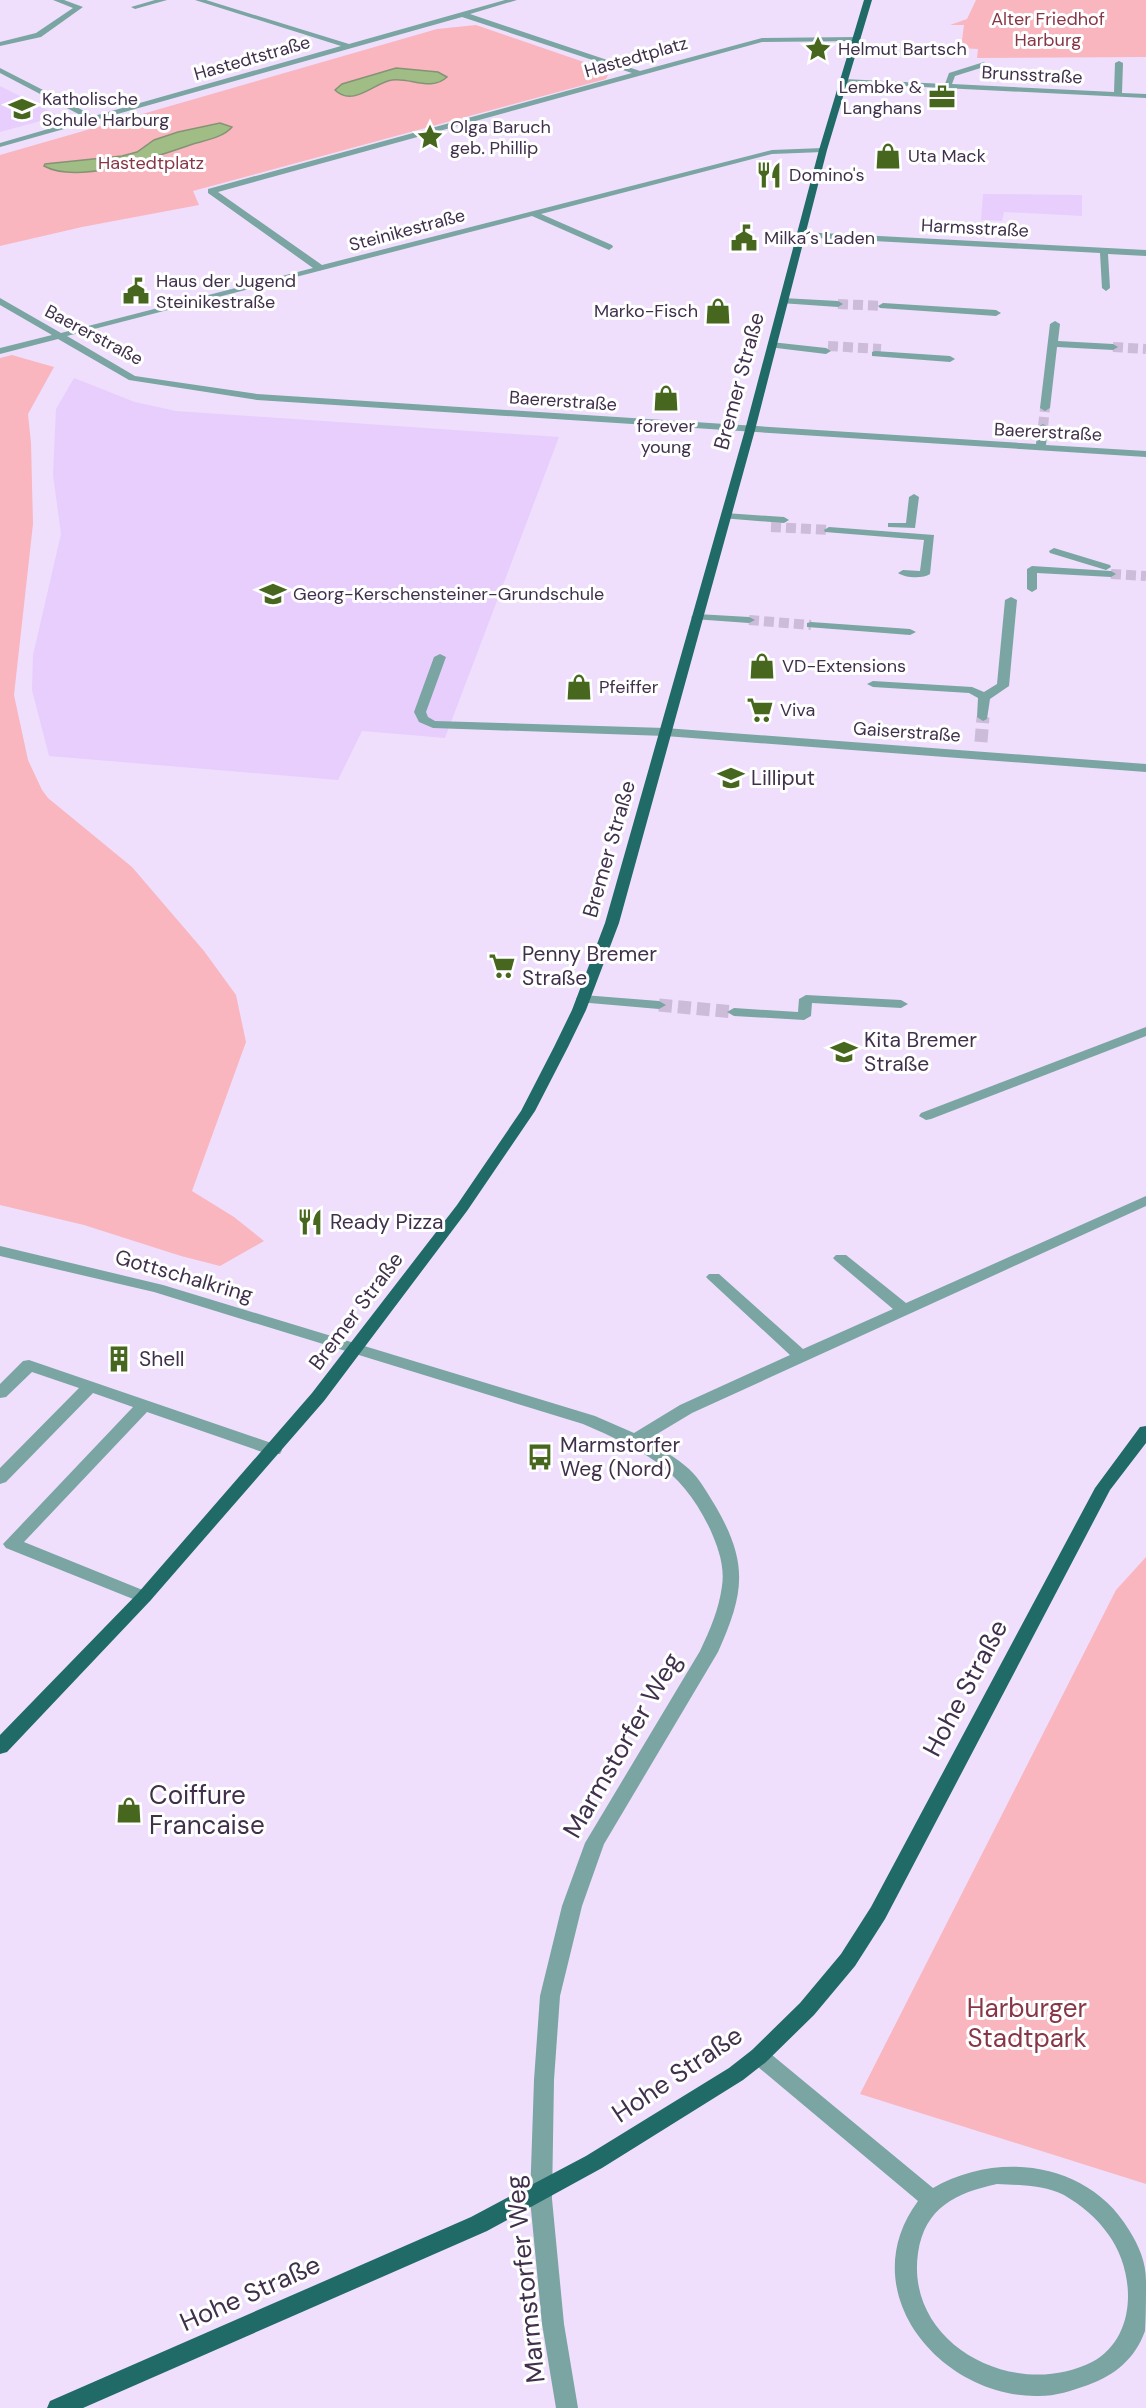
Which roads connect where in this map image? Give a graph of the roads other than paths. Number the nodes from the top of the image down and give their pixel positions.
1 (57, 0) edge
2 (164, 0) edge
3 (199, 0) edge
4 (868, 0) edge
5 (504, 1) edge
6 (135, 7) dead end
7 (464, 15) junction
8 (857, 39) junction
9 (0, 44) edge
10 (349, 46) junction
11 (1119, 63) dead end
12 (984, 64) dead end
13 (0, 70) edge
14 (639, 74) junction
15 (844, 81) junction
16 (948, 86) junction
17 (1118, 94) junction
18 (1146, 96) edge
19 (94, 119) junction
20 (0, 145) edge
21 (823, 150) junction
22 (534, 214) junction
23 (802, 235) junction
24 (609, 247) dead end
25 (1104, 251) junction
26 (1146, 253) edge
27 (321, 269) junction
28 (1106, 288) dead end
29 (783, 301) junction
30 (0, 302) edge
31 (838, 304) tunnel mouth
32 (883, 306) tunnel mouth
33 (996, 313) dead end
34 (1055, 324) dead end
35 (58, 337) junction
36 (1052, 344) junction
37 (771, 345) junction
38 (1113, 347) tunnel mouth
39 (827, 349) tunnel mouth
40 (0, 351) edge
41 (878, 351) tunnel mouth
42 (950, 356) dead end
43 (1045, 408) tunnel mouth
44 (1043, 427) tunnel mouth
45 (750, 430) junction
46 (1041, 448) junction
47 (1146, 454) edge
48 (914, 497) dead end
49 (724, 520) junction
50 (784, 520) tunnel mouth
51 (771, 527) tunnel mouth
52 (1054, 551) dead end
53 (903, 573) dead end
54 (1032, 589) dead end
55 (1011, 600) dead end
56 (697, 617) junction
57 (749, 620) tunnel mouth
58 (811, 625) tunnel mouth
59 (910, 632) dead end
60 (440, 657) dead end
61 (873, 684) dead end
62 (984, 697) junction
63 (983, 717) tunnel mouth
64 (665, 732) junction
65 (981, 742) tunnel mouth
66 (980, 756) junction
67 (1146, 768) edge
68 (584, 999) junction
69 (901, 1004) dead end
70 (658, 1005) tunnel mouth
71 (734, 1012) tunnel mouth
72 (1146, 1031) edge
73 (926, 1116) dead end
74 (1146, 1200) edge
75 (0, 1251) edge
76 (841, 1258) dead end
77 (714, 1277) dead end
78 (904, 1310) junction
79 (355, 1348) junction
80 (802, 1357) junction
81 (90, 1386) junction
82 (0, 1393) edge
83 (144, 1405) junction
84 (1146, 1431) edge
85 (635, 1440) junction
86 (274, 1450) junction
87 (0, 1478) edge
88 (6, 1542) edge
89 (144, 1597) junction
90 (0, 1747) edge
91 (759, 2056) junction
92 (933, 2201) junction
93 (58, 2408) edge
94 (567, 2408) edge

1 - 9 street
2 - 6 street
3 - 10 street
4 - 8 main road, Bremer Straße
5 - 7 street, Hastedtstraße
7 - 10 street, Hastedtstraße
7 - 14 street
8 - 14 street, Hastedtplatz
8 - 15 main road, Bremer Straße
10 - 19 street, Hastedtstraße
11 - 17 street
12 - 16 street
13 - 19 street
14 - 27 street, Hastedtplatz
15 - 16 street, Brunsstraße
15 - 21 main road, Bremer Straße
16 - 17 street, Brunsstraße
17 - 18 street, Brunsstraße
19 - 20 street, Hastedtstraße
21 - 22 street, Steinikestraße
21 - 23 main road, Bremer Straße
22 - 24 street
22 - 27 street, Steinikestraße
23 - 25 street, Harmsstraße
23 - 29 main road, Bremer Straße
25 - 26 street, Harmsstraße
25 - 28 street
27 - 35 street, Steinikestraße
29 - 31 street
29 - 37 main road, Bremer Straße
30 - 35 street, Baererstraße
32 - 33 street
34 - 36 street
35 - 40 street, Steinikestraße
35 - 45 street, Baererstraße
36 - 38 street
36 - 43 street
37 - 39 street
37 - 45 main road, Bremer Straße
41 - 42 street
44 - 46 street
45 - 46 street, Baererstraße
45 - 49 main road, Bremer Straße
46 - 47 street, Baererstraße
48 - 53 street
49 - 50 street
49 - 51 street
49 - 56 main road, Bremer Straße
52 - 54 street
55 - 62 street
56 - 57 street
56 - 64 main road, Bremer Straße
58 - 59 street
60 - 64 street, Gaiserstraße
61 - 62 street
62 - 63 street
64 - 66 street, Gaiserstraße
64 - 68 main road, Bremer Straße
65 - 66 street
66 - 67 street, Gaiserstraße
68 - 70 street
68 - 79 main road, Bremer Straße
69 - 71 street
72 - 73 street
74 - 78 street
75 - 79 street, Gottschalkring
76 - 78 street
77 - 80 street
78 - 80 street
79 - 85 street, Marmstorfer Weg
79 - 86 main road, Bremer Straße
80 - 85 street
81 - 82 street
81 - 83 street
81 - 87 street
83 - 86 street
83 - 88 street
84 - 91 main road, Hohe Straße
85 - 94 street, Marmstorfer Weg
86 - 89 main road, Bremer Straße
88 - 89 street
89 - 90 main road, Bremer Straße
91 - 92 street
91 - 93 main road, Hohe Straße
92 - 92 street

